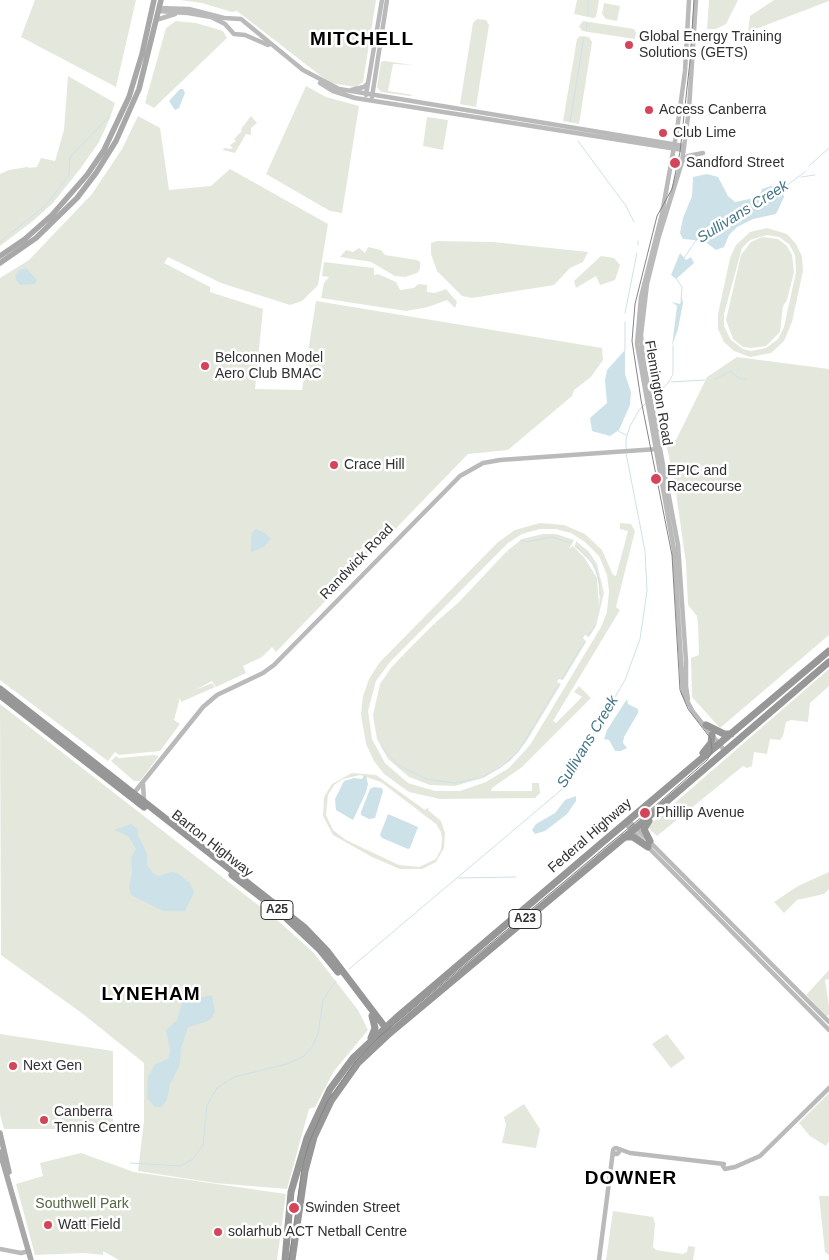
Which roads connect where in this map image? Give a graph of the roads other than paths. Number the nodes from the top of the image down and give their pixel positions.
1 (154, 0) edge
2 (161, 0) edge
3 (166, 0) edge
4 (382, 0) edge
5 (387, 0) edge
6 (690, 0) edge
7 (696, 0) edge
8 (172, 8) junction
9 (152, 9) junction
10 (159, 9) junction
11 (192, 13) junction
12 (235, 19) junction
13 (156, 20) junction
14 (245, 23) junction
15 (230, 29) junction
16 (241, 34) junction
17 (274, 48) junction
18 (315, 79) junction
19 (368, 82) junction
20 (344, 90) junction
21 (369, 95) junction
22 (368, 100) junction
23 (674, 147) junction
24 (684, 148) junction
25 (703, 153) dead end
26 (682, 162) junction
27 (0, 256) edge
28 (0, 263) edge
29 (658, 447) junction
30 (671, 518) junction
31 (829, 651) edge
32 (829, 662) edge
33 (0, 689) edge
34 (0, 695) edge
35 (706, 725) junction
36 (731, 734) junction
37 (712, 735) junction
38 (723, 746) junction
39 (685, 774) junction
40 (144, 782) junction
41 (122, 784) junction
42 (134, 796) junction
43 (145, 802) junction
44 (664, 804) junction
45 (626, 822) junction
46 (634, 829) junction
47 (624, 837) junction
48 (649, 844) junction
49 (373, 1014) junction
50 (396, 1018) junction
51 (829, 1022) edge
52 (829, 1030) edge
53 (387, 1031) junction
54 (368, 1042) junction
55 (829, 1088) edge
56 (0, 1136) edge
57 (0, 1154) edge
58 (11, 1189) junction
59 (0, 1249) edge
60 (28, 1249) junction
61 (31, 1260) edge
62 (285, 1260) edge
63 (292, 1260) edge
64 (599, 1260) edge

1 - 9 main road
2 - 10 main road
3 - 8 main road
4 - 19 main road
5 - 21 main road
6 - 23 main road, Flemington Road
7 - 24 main road, Flemington Road
8 - 10 main road
8 - 12 main road
9 - 10 main road
9 - 27 main road
10 - 11 main road
10 - 13 main road
11 - 13 main road
11 - 15 main road
12 - 14 main road
12 - 15 main road
13 - 28 main road
14 - 16 main road
14 - 17 main road
15 - 16 main road
16 - 17 main road
17 - 18 main road
18 - 20 main road
18 - 22 main road
19 - 20 main road
19 - 21 main road
20 - 21 main road
21 - 22 main road
21 - 23 main road
22 - 23 main road
23 - 24 main road
23 - 29 main road, Flemington Road
24 - 26 main road, Flemington Road
25 - 26 main road
26 - 29 main road, Flemington Road
29 - 30 main road, Flemington Road
29 - 40 main road, Randwick Road
30 - 35 main road, Flemington Road
30 - 37 main road, Flemington Road
31 - 36 highway, Federal Highway / A23
32 - 38 highway, Federal Highway / A23
33 - 41 highway, Barton Highway / A25
34 - 42 highway, Barton Highway / A25
35 - 36 highway
35 - 38 main road, Flemington Road
36 - 38 highway, Federal Highway / A23
37 - 38 main road, Flemington Road
37 - 39 highway
38 - 39 highway, Federal Highway / A23
38 - 44 highway, Federal Highway / A23
39 - 45 highway, Federal Highway / A23
40 - 41 main road
40 - 42 main road, Randwick Road
40 - 43 main road
41 - 42 highway, Barton Highway / A25
42 - 43 highway, Barton Highway / A25
42 - 49 highway, Barton Highway / A25
43 - 49 highway, Barton Highway / A25
44 - 46 highway, Federal Highway / A23
44 - 48 highway
45 - 46 main road
45 - 50 highway, Federal Highway / A23
46 - 47 highway, Federal Highway / A23
46 - 48 main road
47 - 48 highway
47 - 53 highway, Federal Highway / A23
48 - 51 main road
48 - 52 main road
49 - 50 highway
49 - 53 highway, Barton Highway / A25
49 - 54 highway
50 - 53 highway, Federal Highway / A23
53 - 54 highway, Federal Highway / A23
53 - 63 highway, A23
54 - 62 highway, A23
55 - 64 main road
56 - 58 main road
57 - 58 main road
58 - 60 main road
59 - 60 main road
60 - 61 main road

